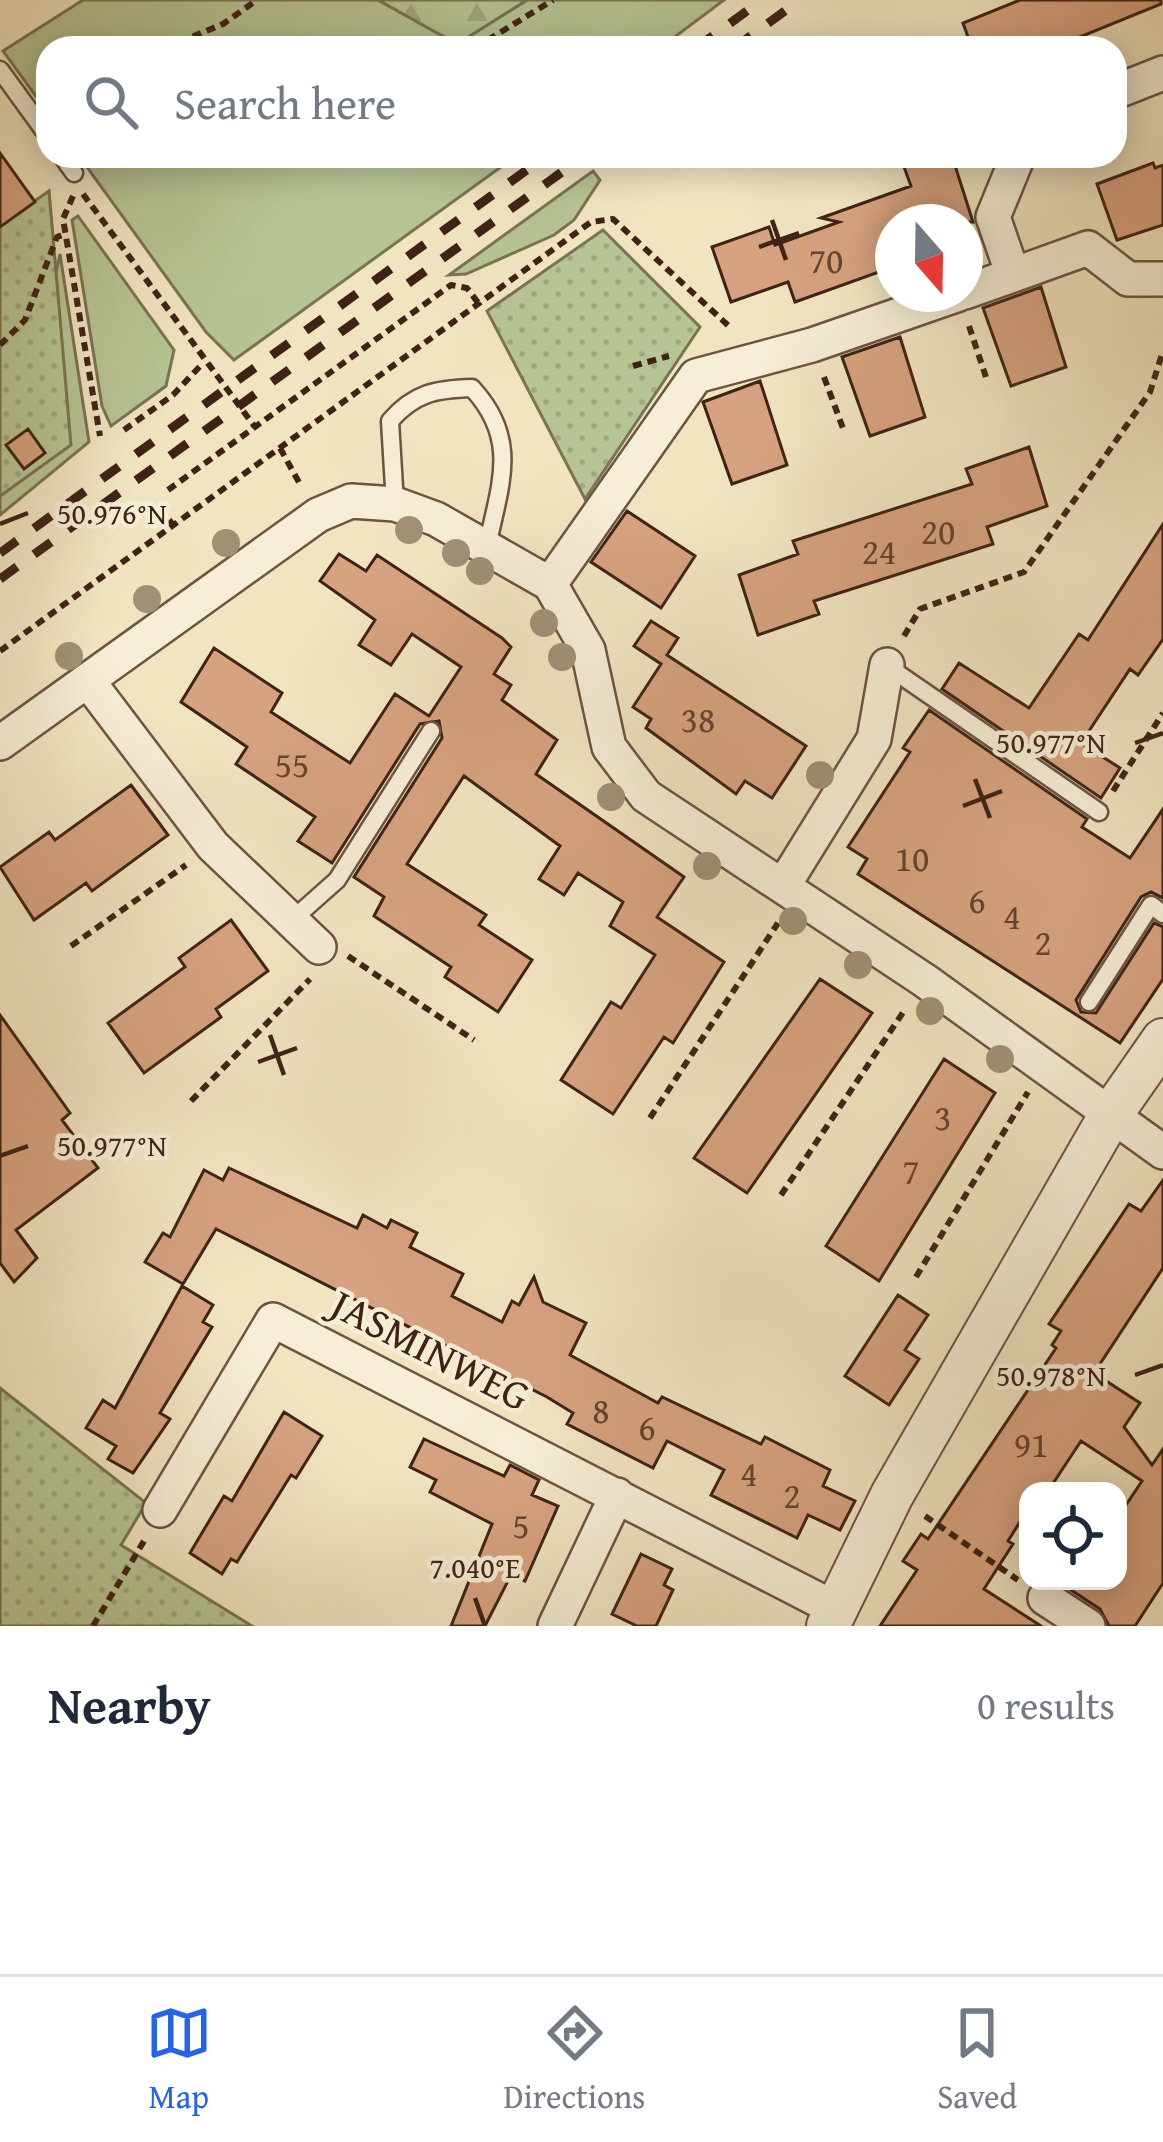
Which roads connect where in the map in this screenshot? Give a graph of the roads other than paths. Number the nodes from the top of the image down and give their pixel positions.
1 (0, 70) edge
2 (1163, 73) edge
3 (1127, 87) edge
4 (36, 120) edge
5 (70, 168) edge
6 (1013, 168) edge
7 (74, 173) dead end
8 (1013, 275) junction
9 (1163, 279) edge
10 (983, 286) edge
11 (908, 312) edge
12 (395, 504) junction
13 (487, 547) junction
14 (550, 584) junction
15 (887, 665) joint
16 (88, 680) junction
17 (431, 731) dead end
18 (0, 743) edge
19 (1099, 812) dead end
20 (790, 891) junction
21 (1163, 914) edge
22 (292, 920) junction
23 (319, 947) road end
24 (1089, 1002) dead end
25 (1163, 1040) edge
26 (1110, 1116) junction
27 (1163, 1152) edge
28 (617, 1495) junction
29 (160, 1510) road end
30 (1045, 1598) road end
31 (832, 1618) edge
32 (556, 1626) edge
33 (1088, 1626) edge

1 - 4 lane
2 - 3 street
5 - 7 lane
6 - 8 street
8 - 9 street
8 - 10 street
11 - 14 street
12 - 13 street
12 - 13 lane
12 - 16 street
13 - 14 street
14 - 20 street
15 - 19 lane
15 - 20 street
16 - 18 street
16 - 22 street
17 - 22 lane
20 - 26 street
21 - 24 lane
22 - 23 street
25 - 26 street
26 - 27 street
26 - 31 street
28 - 29 street, JASMINWEG
28 - 31 street, JASMINWEG
28 - 32 street
30 - 33 street

